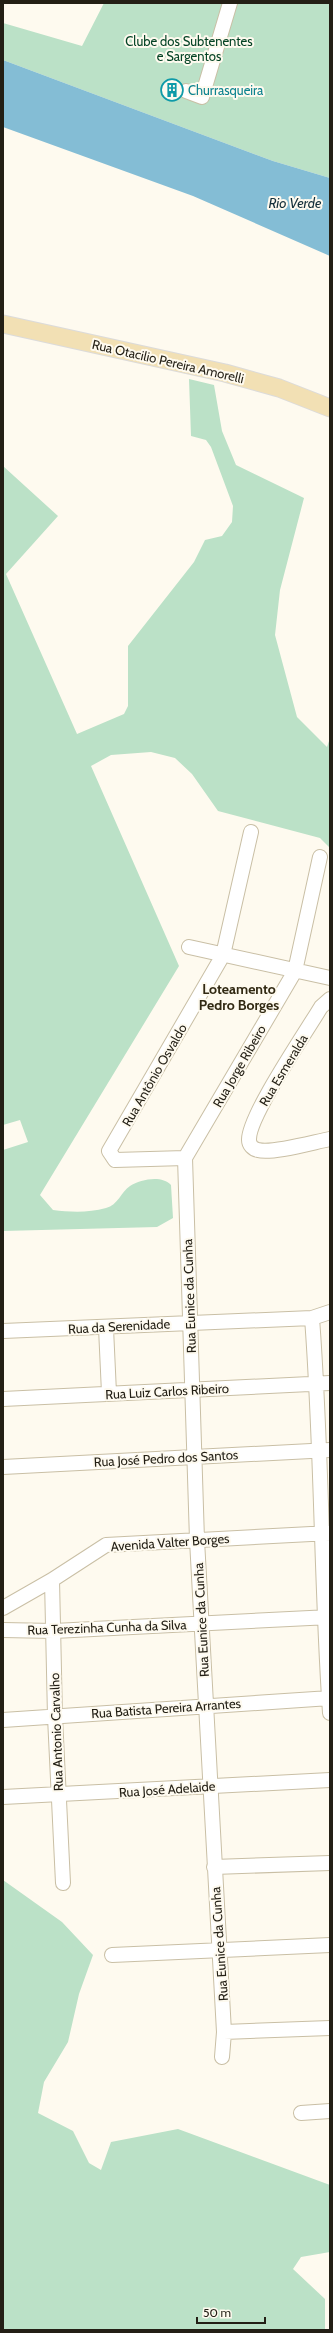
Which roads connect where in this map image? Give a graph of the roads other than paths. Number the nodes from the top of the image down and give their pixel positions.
1 (230, 3) edge
2 (186, 91) dead end
3 (3, 324) edge
4 (330, 408) edge
5 (251, 832) dead end
6 (320, 857) dead end
7 (189, 947) dead end
8 (223, 955) junction
9 (295, 971) junction
10 (330, 978) edge
11 (330, 999) edge
12 (330, 1139) edge
13 (185, 1158) junction
14 (330, 1312) edge
15 (312, 1318) junction
16 (189, 1322) junction
17 (106, 1328) junction
18 (3, 1331) edge
19 (324, 1383) edge
20 (193, 1390) junction
21 (110, 1394) junction
22 (3, 1399) edge
23 (324, 1450) edge
24 (194, 1457) junction
25 (3, 1466) edge
26 (325, 1534) edge
27 (197, 1540) junction
28 (52, 1580) junction
29 (3, 1608) edge
30 (328, 1617) edge
31 (201, 1623) junction
32 (3, 1630) edge
33 (54, 1631) junction
34 (329, 1698) edge
35 (205, 1705) junction
36 (330, 1713) edge
37 (55, 1717) junction
38 (3, 1720) edge
39 (330, 1780) edge
40 (209, 1786) junction
41 (59, 1796) junction
42 (3, 1798) edge
43 (330, 1863) edge
44 (214, 1867) junction
45 (63, 1883) dead end
46 (330, 1945) edge
47 (219, 1950) junction
48 (112, 1955) dead end
49 (330, 2028) edge
50 (224, 2032) junction
51 (222, 2057) dead end
52 (330, 2111) edge
53 (301, 2114) dead end

1 - 2 street
3 - 4 main road, Rua Otacilio Pereira Amorelli
5 - 8 street, Rua Antônio Osvaldo
6 - 9 street, Rua Jorge Ribeiro
7 - 8 street
8 - 9 street
8 - 13 street, Rua Antônio Osvaldo
9 - 10 street
9 - 13 street, Rua Jorge Ribeiro
11 - 12 street, Rua Esmeralda
13 - 16 street, Rua Eunice da Cunha
14 - 15 street, Rua da Serenidade
15 - 16 street, Rua da Serenidade
15 - 19 street
16 - 17 street, Rua da Serenidade
16 - 20 street, Rua Eunice da Cunha
17 - 18 street, Rua da Serenidade
17 - 21 street
19 - 20 street, Rua Luiz Carlos Ribeiro
19 - 23 street
20 - 21 street, Rua Luiz Carlos Ribeiro
20 - 24 street, Rua Eunice da Cunha
21 - 22 street, Rua Luiz Carlos Ribeiro
23 - 24 street, Rua José Pedro dos Santos
23 - 26 street
24 - 25 street, Rua José Pedro dos Santos
24 - 27 street, Rua Eunice da Cunha
26 - 27 street, Avenida Valter Borges
26 - 30 street
27 - 28 street, Avenida Valter Borges
27 - 31 street, Rua Eunice da Cunha
28 - 29 street, Avenida Valter Borges
28 - 33 street, Rua Antonio Carvalho
30 - 31 street, Rua Terezinha Cunha da Silva
30 - 34 street
31 - 33 street, Rua Terezinha Cunha da Silva
31 - 35 street, Rua Eunice da Cunha
32 - 33 street, Rua Terezinha Cunha da Silva
33 - 37 street, Rua Antonio Carvalho
34 - 35 street, Rua Batista Pereira Arrantes
34 - 36 street
35 - 37 street, Rua Batista Pereira Arrantes
35 - 40 street, Rua Eunice da Cunha
37 - 38 street, Rua Batista Pereira Arrantes
37 - 41 street, Rua Antonio Carvalho
39 - 40 street, Rua José Adelaide
40 - 41 street, Rua José Adelaide
40 - 44 street, Rua Eunice da Cunha
41 - 42 street, Rua José Adelaide
41 - 45 street, Rua Antonio Carvalho
43 - 44 street
44 - 47 street, Rua Eunice da Cunha
46 - 47 street
47 - 48 street
47 - 50 street, Rua Eunice da Cunha
49 - 50 street
50 - 51 street, Rua Eunice da Cunha
52 - 53 street

